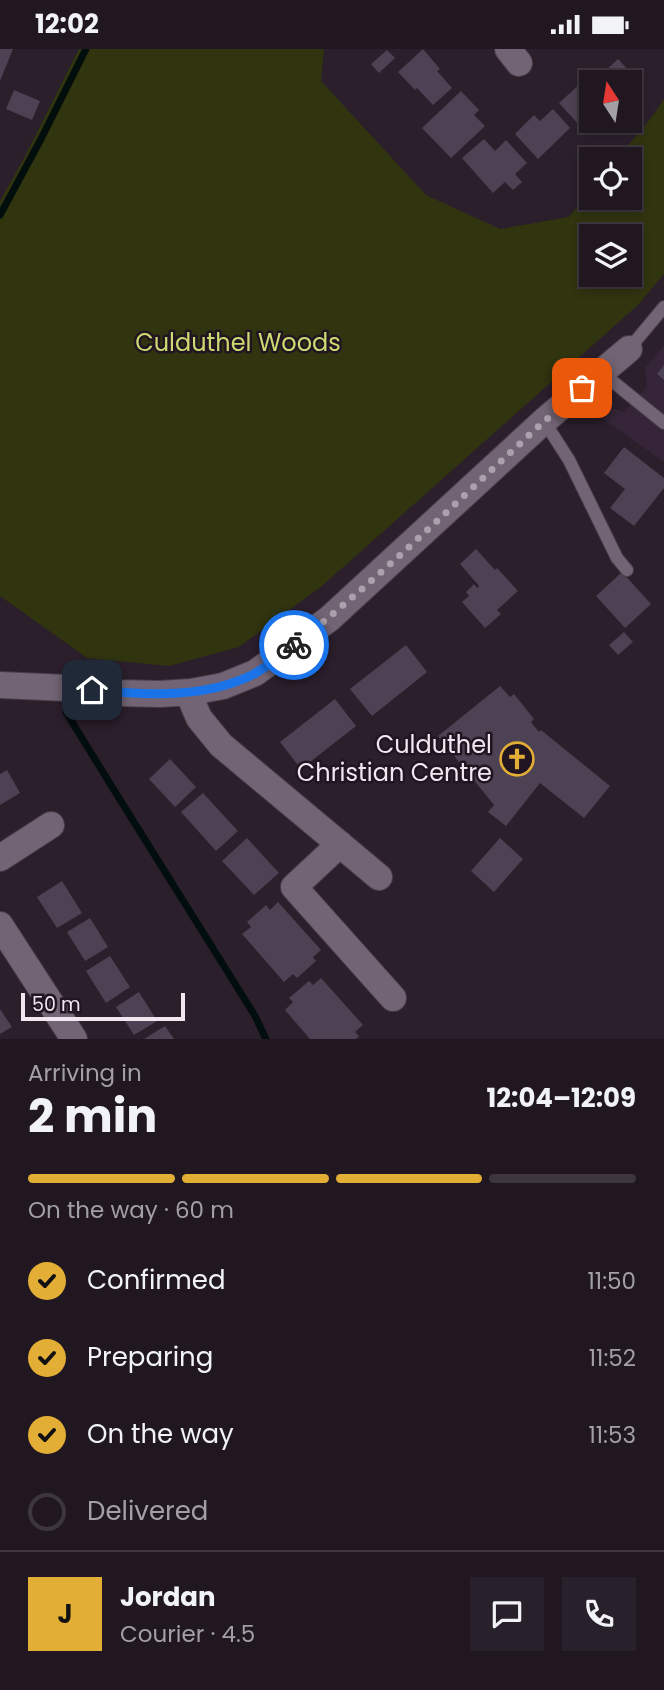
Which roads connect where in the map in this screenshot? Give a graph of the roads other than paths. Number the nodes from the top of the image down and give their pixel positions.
1 (664, 307) edge
2 (629, 349) joint
3 (601, 372) junction
4 (663, 419) edge
5 (544, 421) junction
6 (627, 569) dead end
7 (0, 685) edge
8 (191, 692) junction
9 (51, 825) dead end
10 (340, 844) junction
11 (0, 858) edge
12 (379, 877) dead end
13 (0, 925) edge
14 (393, 997) dead end
15 (74, 1039) edge

1 - 2 lane
2 - 3 street
3 - 4 lane
3 - 5 street
5 - 6 lane
5 - 8 street
7 - 8 street
8 - 10 street
9 - 11 street
10 - 12 street
10 - 14 street
13 - 15 street

